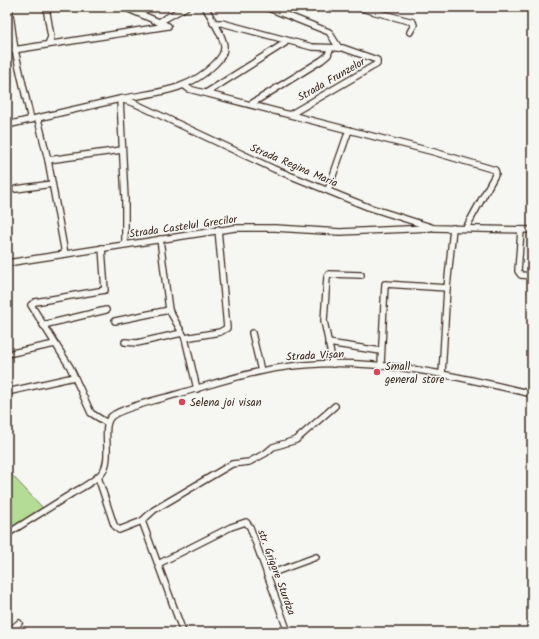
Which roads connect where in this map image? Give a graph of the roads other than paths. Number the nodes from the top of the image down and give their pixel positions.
1 (9, 7) edge
2 (46, 7) edge
3 (124, 7) edge
4 (186, 7) edge
5 (205, 7) edge
6 (266, 7) edge
7 (357, 7) edge
8 (159, 22) junction
9 (214, 23) junction
10 (410, 32) dead end
11 (286, 40) junction
12 (48, 44) junction
13 (339, 48) junction
14 (330, 49) junction
15 (15, 50) junction
16 (7, 51) edge
17 (185, 86) junction
18 (206, 93) junction
19 (120, 99) junction
20 (251, 104) junction
21 (291, 114) junction
22 (38, 119) junction
23 (32, 120) junction
24 (7, 125) edge
25 (349, 130) junction
26 (122, 150) junction
27 (48, 160) junction
28 (52, 184) junction
29 (16, 189) dead end
30 (328, 190) junction
31 (434, 228) junction
32 (453, 228) junction
33 (466, 228) junction
34 (218, 229) junction
35 (521, 230) junction
36 (532, 230) edge
37 (160, 239) junction
38 (125, 244) junction
39 (102, 248) junction
40 (65, 254) junction
41 (7, 263) edge
42 (361, 275) dead end
43 (532, 276) edge
44 (447, 288) junction
45 (106, 310) dead end
46 (169, 310) junction
47 (115, 321) dead end
48 (42, 325) junction
49 (252, 333) dead end
50 (184, 336) junction
51 (125, 342) dead end
52 (328, 343) junction
53 (55, 344) junction
54 (381, 351) junction
55 (7, 354) edge
56 (333, 364) junction
57 (381, 364) junction
58 (261, 371) junction
59 (442, 374) junction
60 (74, 377) junction
61 (197, 389) junction
62 (7, 392) edge
63 (532, 394) edge
64 (335, 406) dead end
65 (107, 423) junction
66 (98, 477) junction
67 (142, 521) junction
68 (7, 534) edge
69 (316, 557) dead end
70 (158, 564) junction
71 (267, 575) junction
72 (19, 623) dead end
73 (8, 632) edge
74 (183, 632) edge
75 (288, 632) edge

1 - 15 street
2 - 12 street
3 - 8 street
4 - 8 street
5 - 9 street
6 - 13 street
7 - 10 street
8 - 12 street
9 - 11 street, Strada Frunzelor
9 - 17 street
11 - 14 street, Strada Frunzelor
11 - 18 street
12 - 15 street
13 - 14 street, Strada Frunzelor
13 - 21 street, Strada Frunzelor
14 - 20 street
15 - 16 street
15 - 23 street
17 - 18 street
17 - 19 street
18 - 20 street
19 - 22 street
19 - 26 street
19 - 30 street, Strada Regina Maria
20 - 21 street
21 - 25 street
22 - 23 street
22 - 27 street
23 - 24 street
25 - 30 street
25 - 33 street
26 - 27 street
26 - 38 street
27 - 28 street
28 - 29 street
28 - 40 street
30 - 31 street, Strada Regina Maria
31 - 32 street, Strada Regina Maria
31 - 34 street, Strada Castelul Grecilor
32 - 33 street, Strada Regina Maria
32 - 44 street
33 - 35 street, Strada Regina Maria
34 - 37 street, Strada Castelul Grecilor
34 - 50 street
35 - 36 street, Strada Regina Maria
35 - 43 street
37 - 38 street, Strada Castelul Grecilor
37 - 46 street
38 - 39 street, Strada Castelul Grecilor
39 - 40 street, Strada Castelul Grecilor
39 - 48 street
40 - 41 street, Strada Castelul Grecilor
42 - 52 street
44 - 54 street
44 - 59 street
45 - 48 street
46 - 47 street
46 - 50 street
48 - 53 street
49 - 58 street
50 - 51 street
50 - 61 street
52 - 54 street
52 - 56 street
53 - 55 street
53 - 60 street
54 - 57 street
56 - 57 street, Strada Vișan
56 - 58 street, Strada Vișan
57 - 59 street, Strada Vișan
58 - 61 street, Strada Vișan
59 - 63 street, Strada Vișan
60 - 62 street
60 - 65 street
61 - 65 street, Strada Vișan
64 - 67 street
65 - 66 street
66 - 67 street
66 - 68 street
67 - 70 street
69 - 71 street
70 - 71 street, str. Grigore Sturdza
70 - 74 street
71 - 75 street, str. Grigore Sturdza
72 - 73 street

